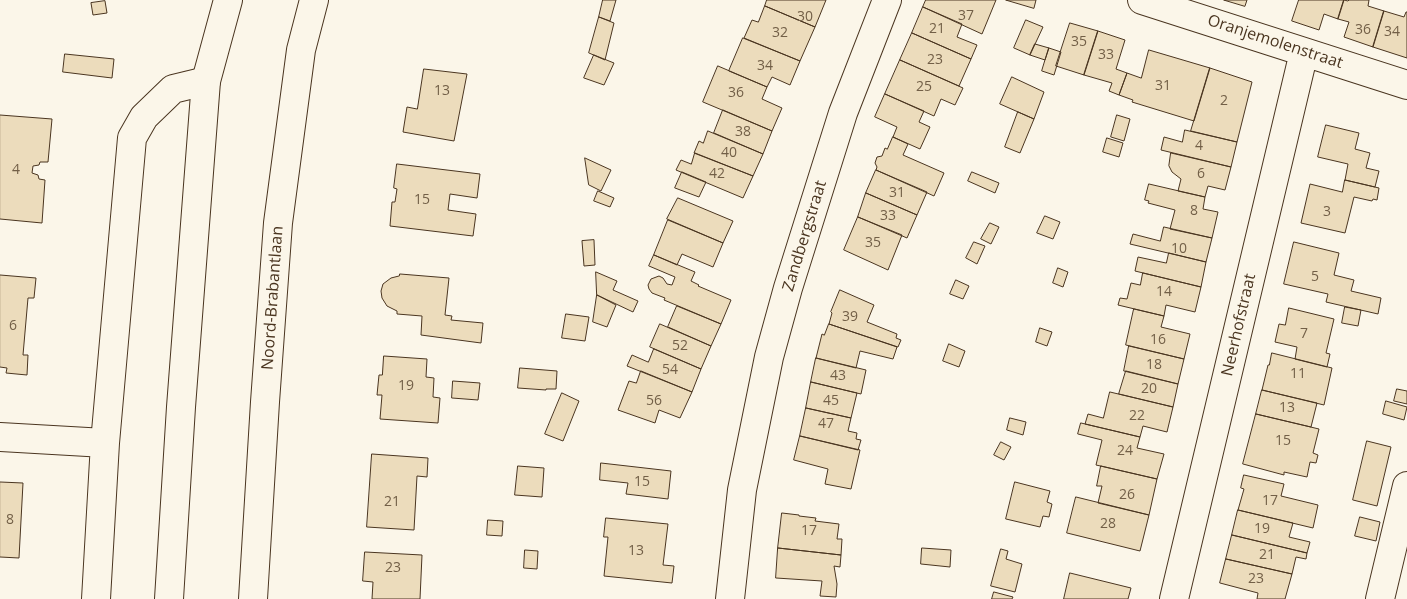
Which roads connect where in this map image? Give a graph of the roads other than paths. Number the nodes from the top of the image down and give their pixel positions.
1 (228, 0) edge
2 (314, 0) edge
3 (887, 0) edge
4 (1142, 0) edge
5 (1304, 52) junction
6 (206, 81) junction
7 (1407, 85) edge
8 (0, 437) edge
9 (105, 443) junction
10 (1407, 486) edge
11 (96, 599) edge
12 (169, 599) edge
13 (253, 599) edge
14 (730, 599) edge
15 (1174, 599) edge
16 (1380, 599) edge

1 - 6 street
2 - 13 street, Noord-Brabantlaan
3 - 14 street, Zandbergstraat
4 - 5 street, Oranjemolenstraat
5 - 7 street, Oranjemolenstraat
5 - 15 street, Neerhofstraat
6 - 9 street
6 - 12 street
8 - 9 street
9 - 11 street
10 - 16 street

